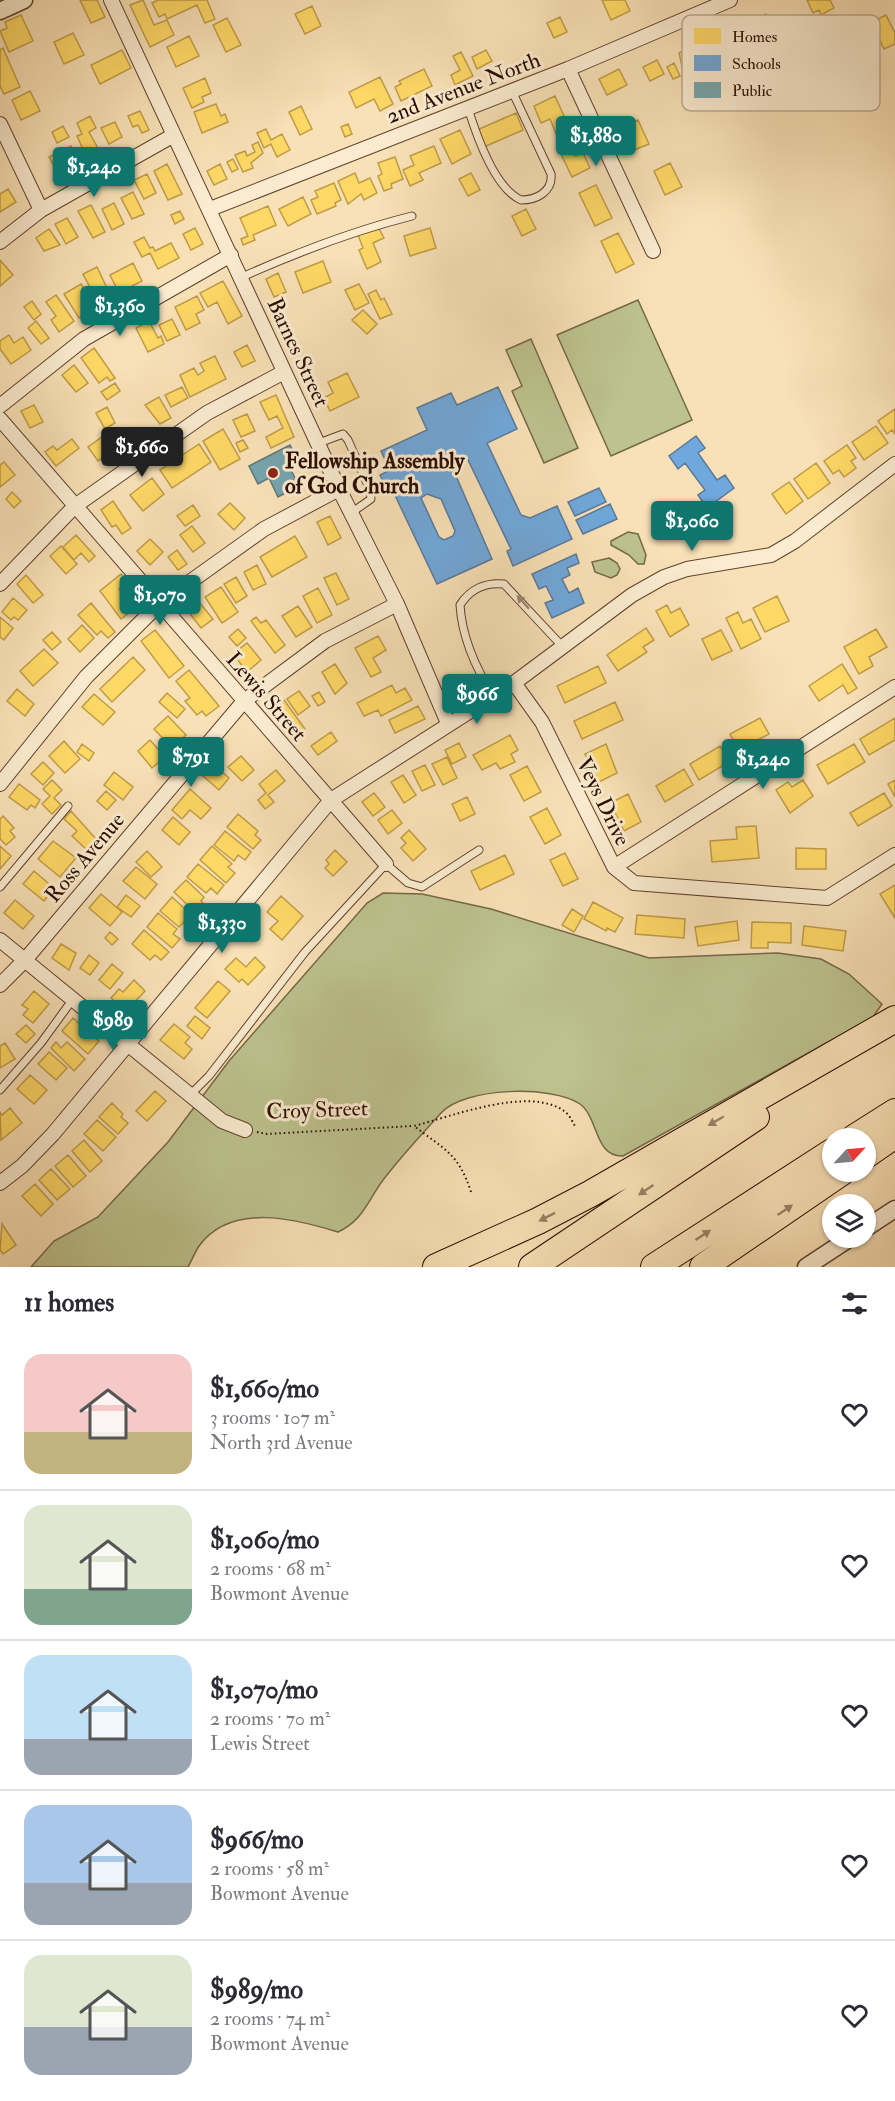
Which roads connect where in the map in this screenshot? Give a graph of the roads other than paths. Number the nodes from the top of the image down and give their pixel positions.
1 (24, 0) edge
2 (111, 0) edge
3 (730, 0) edge
4 (0, 11) edge
5 (695, 15) edge
6 (682, 20) edge
7 (568, 69) junction
8 (512, 90) junction
9 (468, 108) junction
10 (0, 124) edge
11 (174, 135) junction
12 (210, 209) junction
13 (41, 210) junction
14 (412, 216) dead end
15 (0, 242) edge
16 (653, 251) dead end
17 (231, 255) junction
18 (242, 278) junction
19 (284, 372) junction
20 (0, 406) edge
21 (0, 419) edge
22 (319, 443) junction
23 (895, 464) edge
24 (339, 489) junction
25 (75, 506) junction
26 (351, 513) junction
27 (0, 584) edge
28 (159, 604) junction
29 (397, 604) junction
30 (562, 646) junction
31 (514, 683) junction
32 (895, 687) edge
33 (492, 698) junction
34 (244, 701) junction
35 (448, 723) junction
36 (0, 784) edge
37 (331, 801) junction
38 (68, 806) dead end
39 (479, 850) dead end
40 (895, 855) edge
41 (386, 864) junction
42 (614, 867) junction
43 (0, 887) edge
44 (0, 940) edge
45 (25, 960) junction
46 (0, 985) edge
47 (73, 999) junction
48 (895, 1019) edge
49 (895, 1026) edge
50 (127, 1042) junction
51 (0, 1090) edge
52 (190, 1095) junction
53 (895, 1112) edge
54 (870, 1128) edge
55 (245, 1130) road end
56 (895, 1135) edge
57 (876, 1148) edge
58 (822, 1158) edge
59 (827, 1182) edge
60 (0, 1183) edge
61 (895, 1209) edge
62 (876, 1221) edge
63 (835, 1248) edge
64 (436, 1267) edge
65 (532, 1267) edge
66 (654, 1267) edge
67 (703, 1267) edge
68 (806, 1267) edge

1 - 4 street
2 - 11 street, Barnes Street
3 - 5 street, 2nd Avenue North
6 - 7 street, 2nd Avenue North
7 - 8 street, 2nd Avenue North
7 - 16 street
8 - 9 street, 2nd Avenue North
8 - 9 lane
9 - 12 street, 2nd Avenue North
10 - 13 street
11 - 12 street, Barnes Street
11 - 13 street
12 - 17 street, Barnes Street
13 - 15 street
14 - 18 lane
17 - 18 street, Barnes Street
17 - 20 street
18 - 19 street, Barnes Street
19 - 22 street, Barnes Street
19 - 25 street
21 - 25 street, Lewis Street
22 - 24 street, Barnes Street
22 - 26 lane
23 - 30 street
24 - 26 street, Barnes Street
24 - 28 street
25 - 27 street
25 - 28 street, Lewis Street
26 - 29 street, Barnes Street
28 - 34 street, Lewis Street
28 - 36 street
29 - 34 street, Ross Avenue
29 - 35 street, Barnes Street
30 - 31 street
30 -> 33 lane
31 - 33 street
31 - 42 street, Veys Drive
32 - 42 street
33 - 35 street
34 - 37 street, Lewis Street
34 - 45 street, Ross Avenue
35 - 37 street
37 - 41 street, Lewis Street
37 - 50 street
38 - 43 lane
39 - 41 lane
40 - 42 street, Veys Drive
41 - 52 lane
44 - 45 street, Croy Street
45 - 46 street, Ross Avenue
45 - 47 street, Croy Street
47 - 50 street, Croy Street
47 - 51 lane
48 -> 64 highway
49 -> 65 highway
50 - 52 street, Croy Street
50 - 60 street
52 - 55 street, Croy Street
53 - 54 highway
56 - 57 highway
66 -> 58 highway
67 -> 59 highway
61 - 62 street
63 - 68 street

